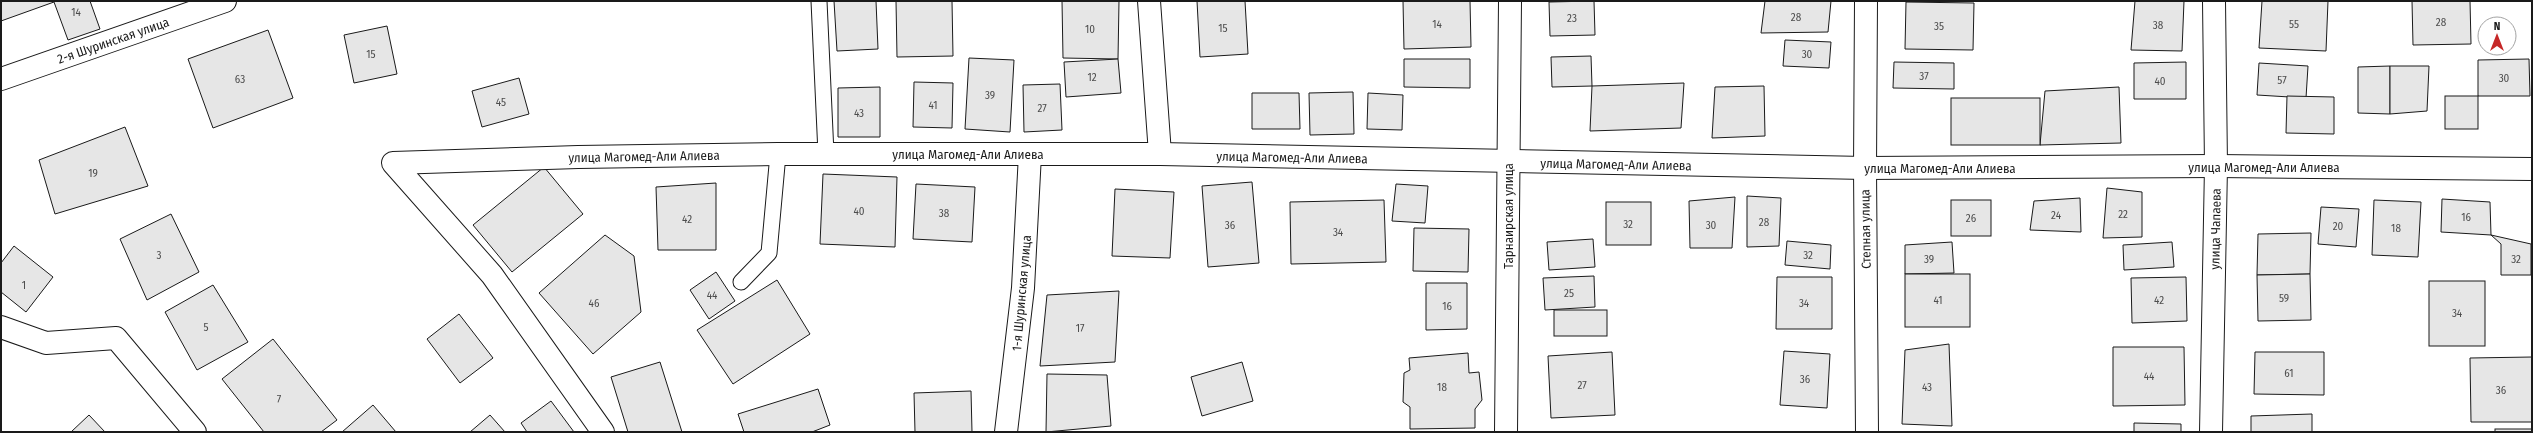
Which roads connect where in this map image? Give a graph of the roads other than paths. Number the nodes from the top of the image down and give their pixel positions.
1 (225, 1) edge
2 (818, 1) edge
3 (1149, 1) edge
4 (1510, 1) edge
5 (1866, 1) edge
6 (2214, 1) edge
7 (1, 79) edge
8 (778, 154) junction
9 (826, 154) junction
10 (1030, 154) junction
11 (1160, 154) junction
12 (1509, 162) junction
13 (2216, 166) junction
14 (1865, 168) junction
15 (2532, 169) edge
16 (741, 282) dead end
17 (1, 328) edge
18 (196, 432) edge
19 (603, 432) edge
20 (1006, 432) edge
21 (1506, 432) edge
22 (1867, 432) edge
23 (2211, 432) edge

1 - 7 street, 2-я Шуринская улица
2 - 9 lane
3 - 11 street
4 - 12 street, Тарнаирская улица
5 - 14 street, Степная улица
6 - 13 street, улица Чапаева
8 - 9 street, улица Магомед-Али Алиева
8 - 16 lane
8 - 19 street, улица Магомед-Али Алиева
9 - 10 street, улица Магомед-Али Алиева
10 - 11 street, улица Магомед-Али Алиева
10 - 20 street, 1-я Шуринская улица
11 - 12 street, улица Магомед-Али Алиева
12 - 14 street, улица Магомед-Али Алиева
12 - 21 street, Тарнаирская улица
13 - 14 street, улица Магомед-Али Алиева
13 - 15 street, улица Магомед-Али Алиева
13 - 23 street, улица Чапаева
14 - 22 street, Степная улица
17 - 18 street

